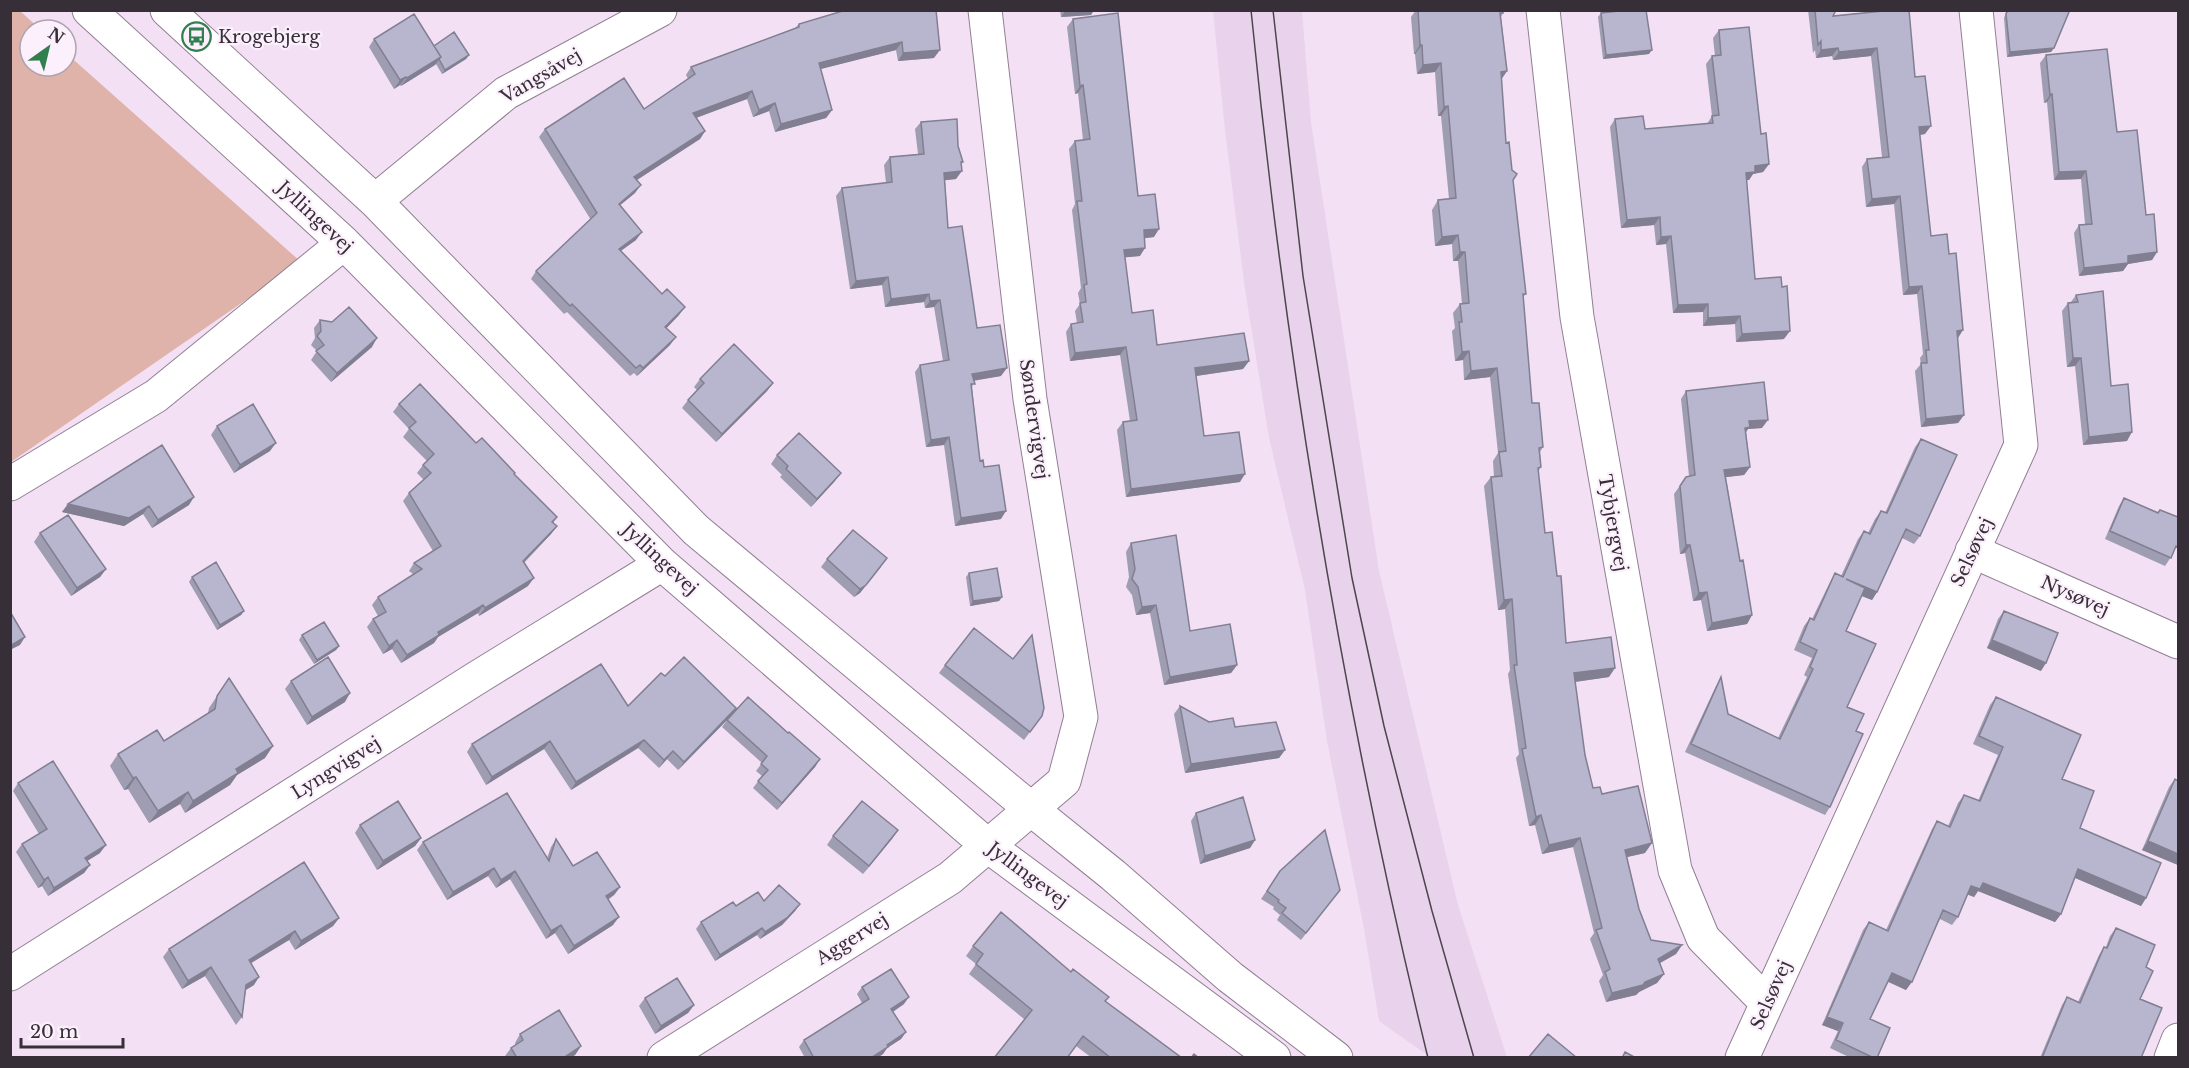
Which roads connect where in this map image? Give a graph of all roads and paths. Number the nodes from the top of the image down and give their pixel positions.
1 (89, 10) edge
2 (167, 10) edge
3 (985, 10) edge
4 (1542, 10) edge
5 (1976, 10) edge
6 (658, 11) edge
7 (375, 201) junction
8 (344, 243) junction
9 (10, 484) edge
10 (1972, 551) junction
11 (662, 564) junction
12 (2178, 642) edge
13 (1031, 809) junction
14 (988, 846) junction
15 (10, 974) edge
16 (1767, 1003) junction
17 (2178, 1040) edge
18 (664, 1058) edge
19 (1274, 1058) edge
20 (1336, 1058) edge
21 (1742, 1058) edge
22 (2171, 1058) edge

1 - 8 street, Jyllingevej
2 - 7 street
3 - 13 street, Søndervigvej
4 - 16 street, Tybjergvej
5 - 10 street, Selsøvej
6 - 7 street, Vangsåvej
7 - 13 street
8 - 9 street
8 - 11 street, Jyllingevej
10 - 12 street, Nysøvej
10 - 16 street, Selsøvej
11 - 14 street, Jyllingevej
11 - 15 street, Lyngvigvej
13 - 14 street, Aggervej
13 - 20 street
14 - 18 street, Aggervej
14 - 19 street, Jyllingevej
16 - 21 street, Selsøvej
17 - 22 street

